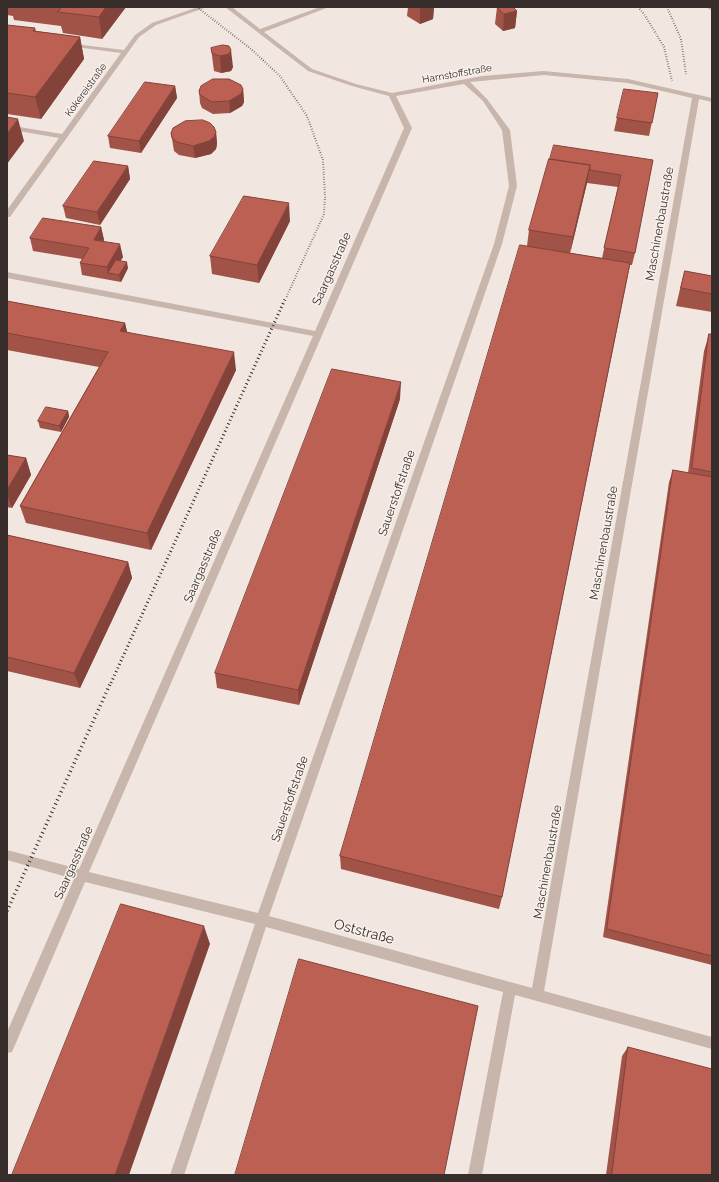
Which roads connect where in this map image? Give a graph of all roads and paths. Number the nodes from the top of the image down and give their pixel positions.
1 (204, 7) edge
2 (228, 7) edge
3 (326, 7) edge
4 (709, 7) edge
5 (712, 9) edge
6 (260, 31) junction
7 (62, 44) edge
8 (126, 52) junction
9 (466, 82) junction
10 (392, 95) junction
11 (696, 96) junction
12 (712, 100) edge
13 (7, 127) edge
14 (64, 137) junction
15 (7, 215) edge
16 (7, 275) edge
17 (318, 334) junction
18 (7, 855) edge
19 (82, 876) junction
20 (262, 920) junction
21 (510, 987) junction
22 (538, 994) junction
23 (712, 1043) edge
24 (7, 1047) edge
25 (177, 1175) edge
26 (475, 1175) edge

1 - 8 street, Kokereistraße
2 - 6 street, Harnstoffstraße
3 - 6 street
4 - 5 street
6 - 10 street, Harnstoffstraße
7 - 8 street
8 - 14 street, Kokereistraße
9 - 10 street, Harnstoffstraße
9 - 11 street, Harnstoffstraße
9 - 20 street, Sauerstoffstraße
10 - 17 street, Saargasstraße
11 - 12 street, Harnstoffstraße
11 - 22 street, Maschinenbaustraße
13 - 14 street
14 - 15 street, Kokereistraße
16 - 17 street
17 - 19 street, Saargasstraße
18 - 19 street, Oststraße
19 - 20 street, Oststraße
19 - 24 street, Saargasstraße
20 - 21 street, Oststraße
20 - 25 street, Sauerstoffstraße
21 - 22 street, Oststraße
21 - 26 street
22 - 23 street, Oststraße

